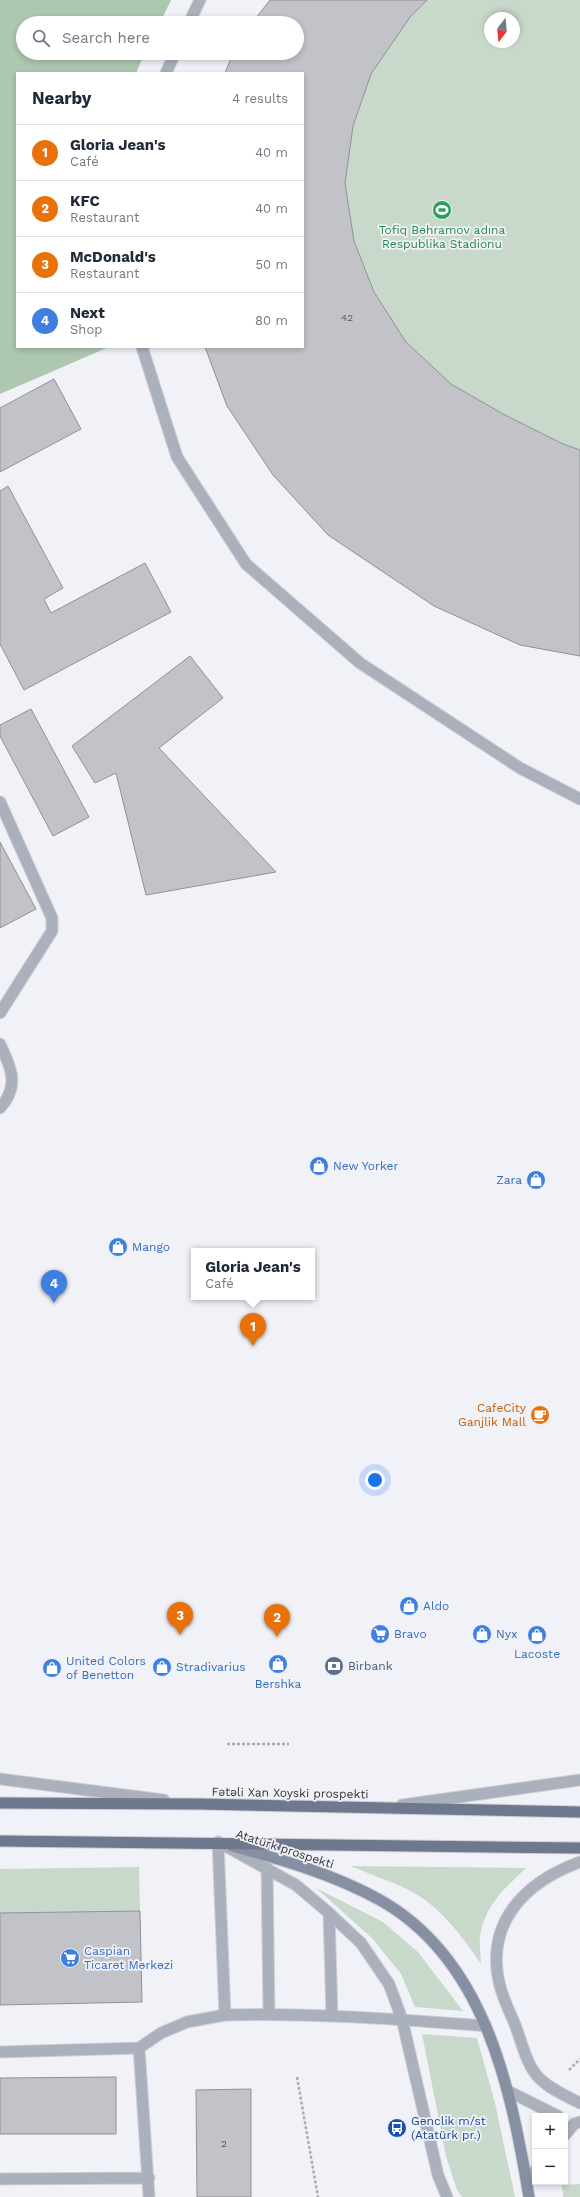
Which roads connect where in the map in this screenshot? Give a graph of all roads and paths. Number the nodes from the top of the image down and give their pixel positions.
1 (200, 0) edge
2 (192, 16) edge
3 (172, 60) edge
4 (166, 72) edge
5 (142, 348) edge
6 (580, 799) edge
7 (0, 802) edge
8 (0, 1013) edge
9 (0, 1044) edge
10 (0, 1108) edge
11 (227, 1744) dead end
12 (288, 1744) dead end
13 (0, 1779) edge
14 (580, 1780) edge
15 (0, 1803) edge
16 (199, 1804) junction
17 (378, 1808) junction
18 (580, 1812) edge
19 (0, 1841) edge
20 (218, 1842) junction
21 (580, 1848) edge
22 (580, 1862) edge
23 (267, 1868) junction
24 (330, 1913) junction
25 (225, 2014) junction
26 (269, 2014) junction
27 (332, 2016) junction
28 (402, 2019) junction
29 (486, 2026) junction
30 (139, 2048) junction
31 (0, 2052) edge
32 (580, 2059) edge
33 (569, 2070) dead end
34 (297, 2077) dead end
35 (508, 2091) junction
36 (580, 2103) edge
37 (552, 2113) edge
38 (573, 2121) edge
39 (568, 2130) edge
40 (532, 2175) edge
41 (149, 2178) junction
42 (0, 2179) edge
43 (527, 2181) junction
44 (149, 2197) edge
45 (318, 2197) edge
46 (443, 2197) edge
47 (530, 2197) edge

1 - 2 lane
3 - 4 lane
5 - 6 lane
7 - 8 lane
9 - 10 lane
11 - 12 path
13 - 16 lane
14 - 17 lane
15 - 16 main road, Fətəli Xan Xoyski prospekti
16 - 17 main road, Fətəli Xan Xoyski prospekti
17 - 18 main road, Fətəli Xan Xoyski prospekti
19 - 20 main road
20 - 21 main road
20 - 23 lane
20 - 25 lane
20 - 29 main road, Atatürk prospekti
22 - 36 lane
23 - 24 lane
23 - 26 lane
24 - 27 lane
24 - 28 lane
25 - 26 lane
25 - 30 lane
26 - 27 lane
27 - 28 lane
28 - 29 lane
28 - 46 lane
29 - 35 main road, Atatürk prospekti
30 - 31 lane
30 - 41 lane
32 - 33 path
34 - 45 path
35 - 37 lane
35 - 43 main road, Atatürk prospekti
38 - 39 lane
40 - 43 lane
41 - 42 lane
41 - 44 lane
43 - 47 main road, Atatürk prospekti

